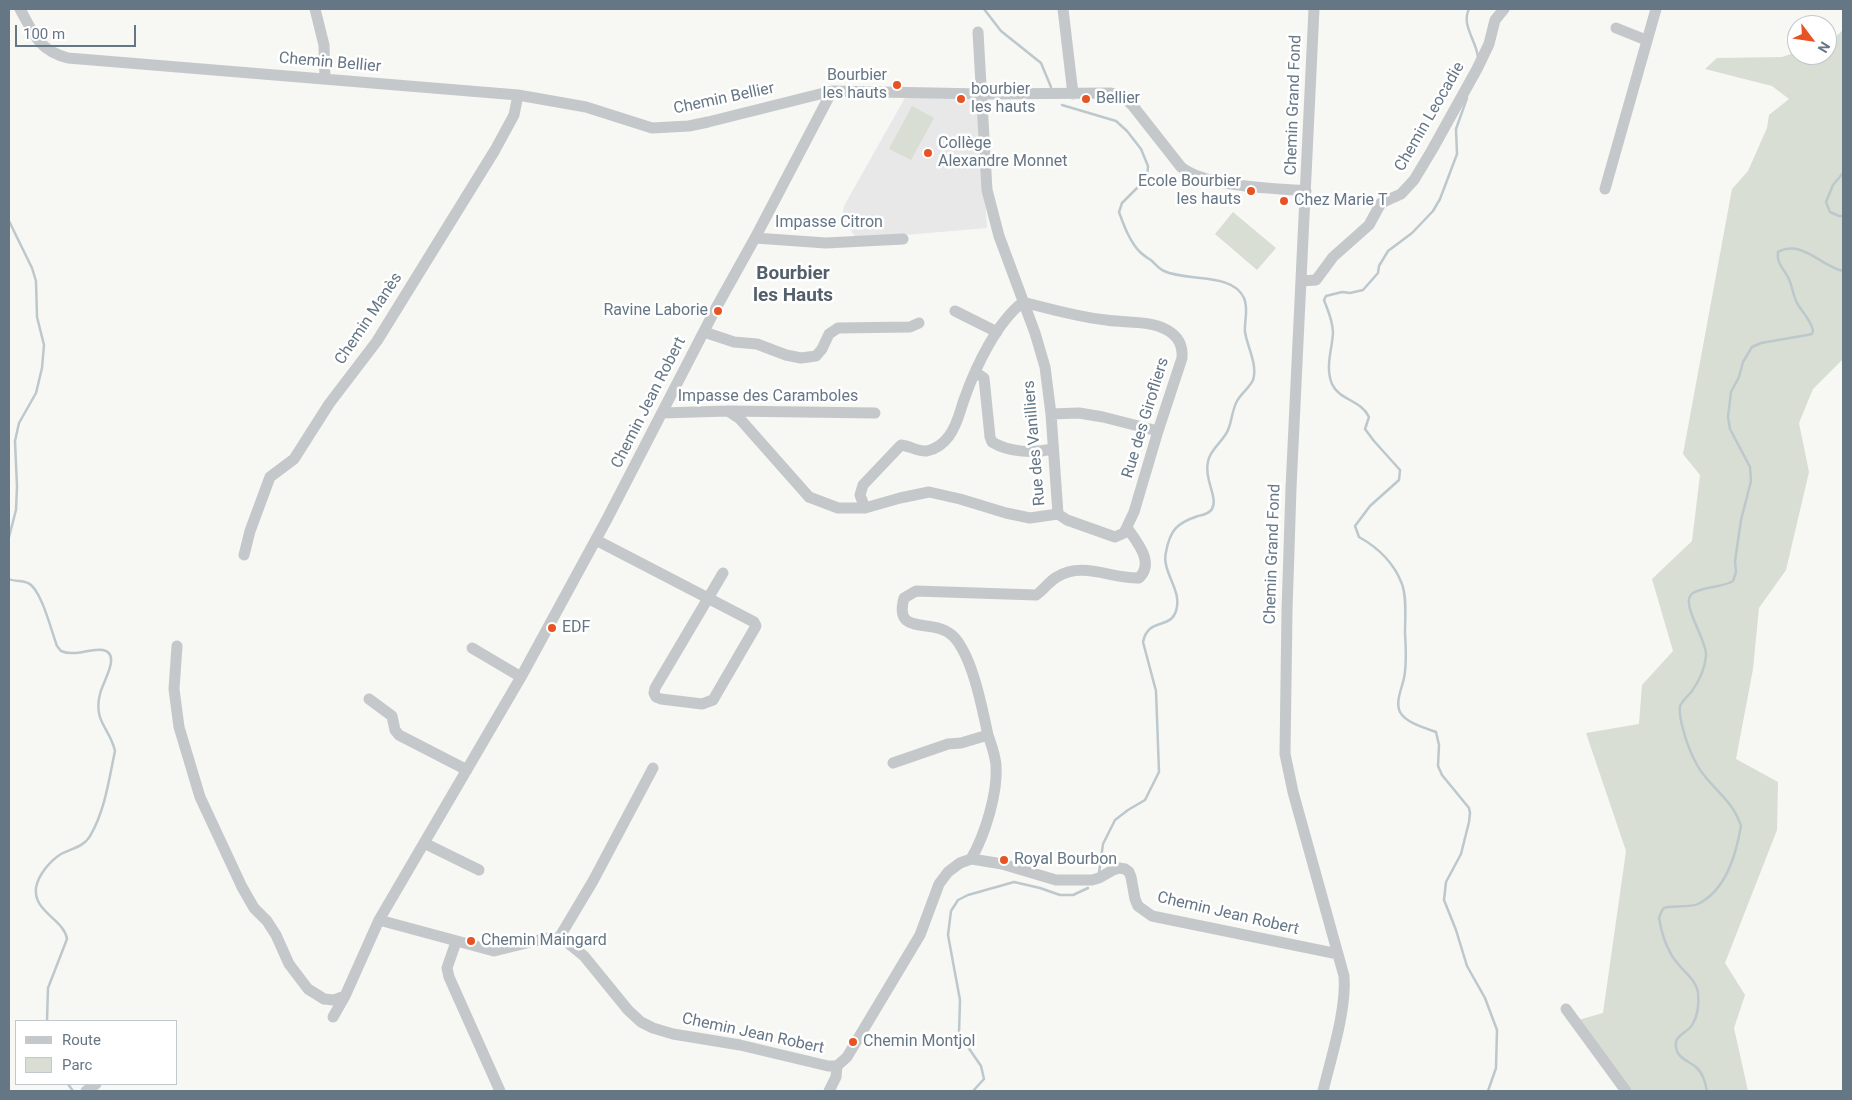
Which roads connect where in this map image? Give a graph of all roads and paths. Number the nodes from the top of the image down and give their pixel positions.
1 (20, 9) edge
2 (315, 9) edge
3 (1063, 9) edge
4 (1314, 9) edge
5 (1504, 9) edge
6 (1656, 9) edge
7 (1616, 28) dead end
8 (978, 32) dead end
9 (1646, 40) junction
10 (325, 79) junction
11 (832, 90) junction
12 (982, 94) junction
13 (1073, 94) junction
14 (518, 95) junction
15 (1605, 189) dead end
16 (1306, 191) junction
17 (755, 238) junction
18 (903, 238) dead end
19 (1301, 282) junction
20 (1023, 302) junction
21 (955, 311) dead end
22 (919, 323) dead end
23 (704, 332) junction
24 (997, 332) junction
25 (975, 372) junction
26 (728, 411) junction
27 (662, 413) junction
28 (874, 413) dead end
29 (1051, 414) junction
30 (1158, 432) junction
31 (1054, 449) junction
32 (865, 508) junction
33 (1058, 514) junction
34 (1128, 529) junction
35 (596, 540) junction
36 (244, 555) dead end
37 (723, 573) dead end
38 (707, 598) junction
39 (178, 646) dead end
40 (472, 648) dead end
41 (521, 677) junction
42 (370, 699) dead end
43 (988, 735) junction
44 (893, 762) dead end
45 (653, 768) dead end
46 (468, 770) junction
47 (424, 843) junction
48 (972, 859) junction
49 (479, 870) dead end
50 (379, 920) junction
51 (558, 938) junction
52 (456, 942) junction
53 (1338, 954) junction
54 (345, 996) junction
55 (1566, 1009) dead end
56 (333, 1017) dead end
57 (837, 1066) junction
58 (500, 1091) edge
59 (829, 1091) edge
60 (1323, 1091) edge
61 (1626, 1091) edge

1 - 10 street, Chemin Bellier
2 - 10 street
3 - 13 street
4 - 16 street, Chemin Grand Fond
5 - 19 street, Chemin Leocadie
6 - 9 street
7 - 9 street
8 - 12 street, Rue des Vanilliers
9 - 15 street
10 - 14 street, Chemin Bellier
11 - 12 street, Chemin Bellier
11 - 14 street, Chemin Bellier
11 - 17 street, Chemin Jean Robert
12 - 13 street, Chemin Bellier
12 - 20 street, Rue des Vanilliers
13 - 16 street, Chemin Bellier
14 - 36 street, Chemin Manès
16 - 19 street, Chemin Grand Fond
17 - 18 street, Impasse Citron
17 - 23 street, Chemin Jean Robert
19 - 53 street, Chemin Grand Fond
20 - 24 street
20 - 29 street, Rue des Vanilliers
20 - 30 street, Rue des Girofliers
21 - 24 street
22 - 23 street
23 - 27 street, Chemin Jean Robert
24 - 25 street
25 - 31 street
25 - 32 street
26 - 27 street, Impasse des Caramboles
26 - 28 street, Impasse des Caramboles
26 - 32 street, Rue des Vanilliers
27 - 35 street, Chemin Jean Robert
29 - 30 street
29 - 31 street, Rue des Vanilliers
30 - 34 street, Rue des Girofliers
31 - 33 street, Rue des Vanilliers
32 - 33 street, Rue des Vanilliers
33 - 34 street
34 - 43 street
35 - 38 street
35 - 41 street, Chemin Jean Robert
37 - 38 street
38 - 38 street
39 - 54 street
40 - 41 street
41 - 46 street, Chemin Jean Robert
42 - 46 street
43 - 44 street
43 - 48 street
45 - 51 street
46 - 47 street, Chemin Jean Robert
47 - 49 street
47 - 50 street, Chemin Jean Robert
48 - 53 street, Chemin Jean Robert
48 - 57 street, Chemin Jean Robert
50 - 52 street
50 - 54 street, Chemin Jean Robert
51 - 52 street
51 - 57 street, Chemin Jean Robert
52 - 58 street
53 - 60 street, Chemin Grand Fond
54 - 56 street, Chemin Jean Robert
55 - 61 street
57 - 59 street

